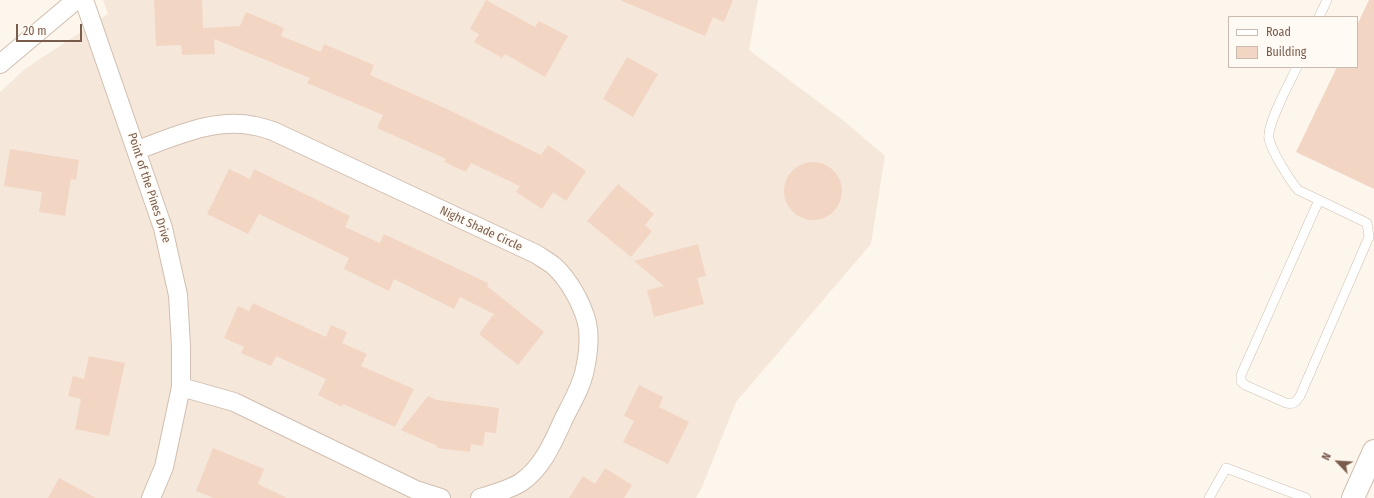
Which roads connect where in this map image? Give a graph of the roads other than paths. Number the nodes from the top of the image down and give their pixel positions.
1 (76, 0) edge
2 (84, 0) edge
3 (1327, 0) edge
4 (1319, 16) edge
5 (0, 64) edge
6 (1297, 68) edge
7 (137, 150) junction
8 (1319, 200) junction
9 (181, 387) junction
10 (1374, 451) edge
11 (1362, 491) edge
12 (151, 498) edge
13 (441, 498) edge
14 (480, 498) edge
15 (1209, 498) edge
16 (1306, 498) edge

1 - 5 street
2 - 7 street, Point of the Pines Drive
3 - 4 lane
6 - 8 lane
7 - 9 street, Point of the Pines Drive
7 - 14 street, Night Shade Circle
8 - 8 lane
9 - 12 street, Point of the Pines Drive
9 - 13 street
10 - 11 street
15 - 16 lane

